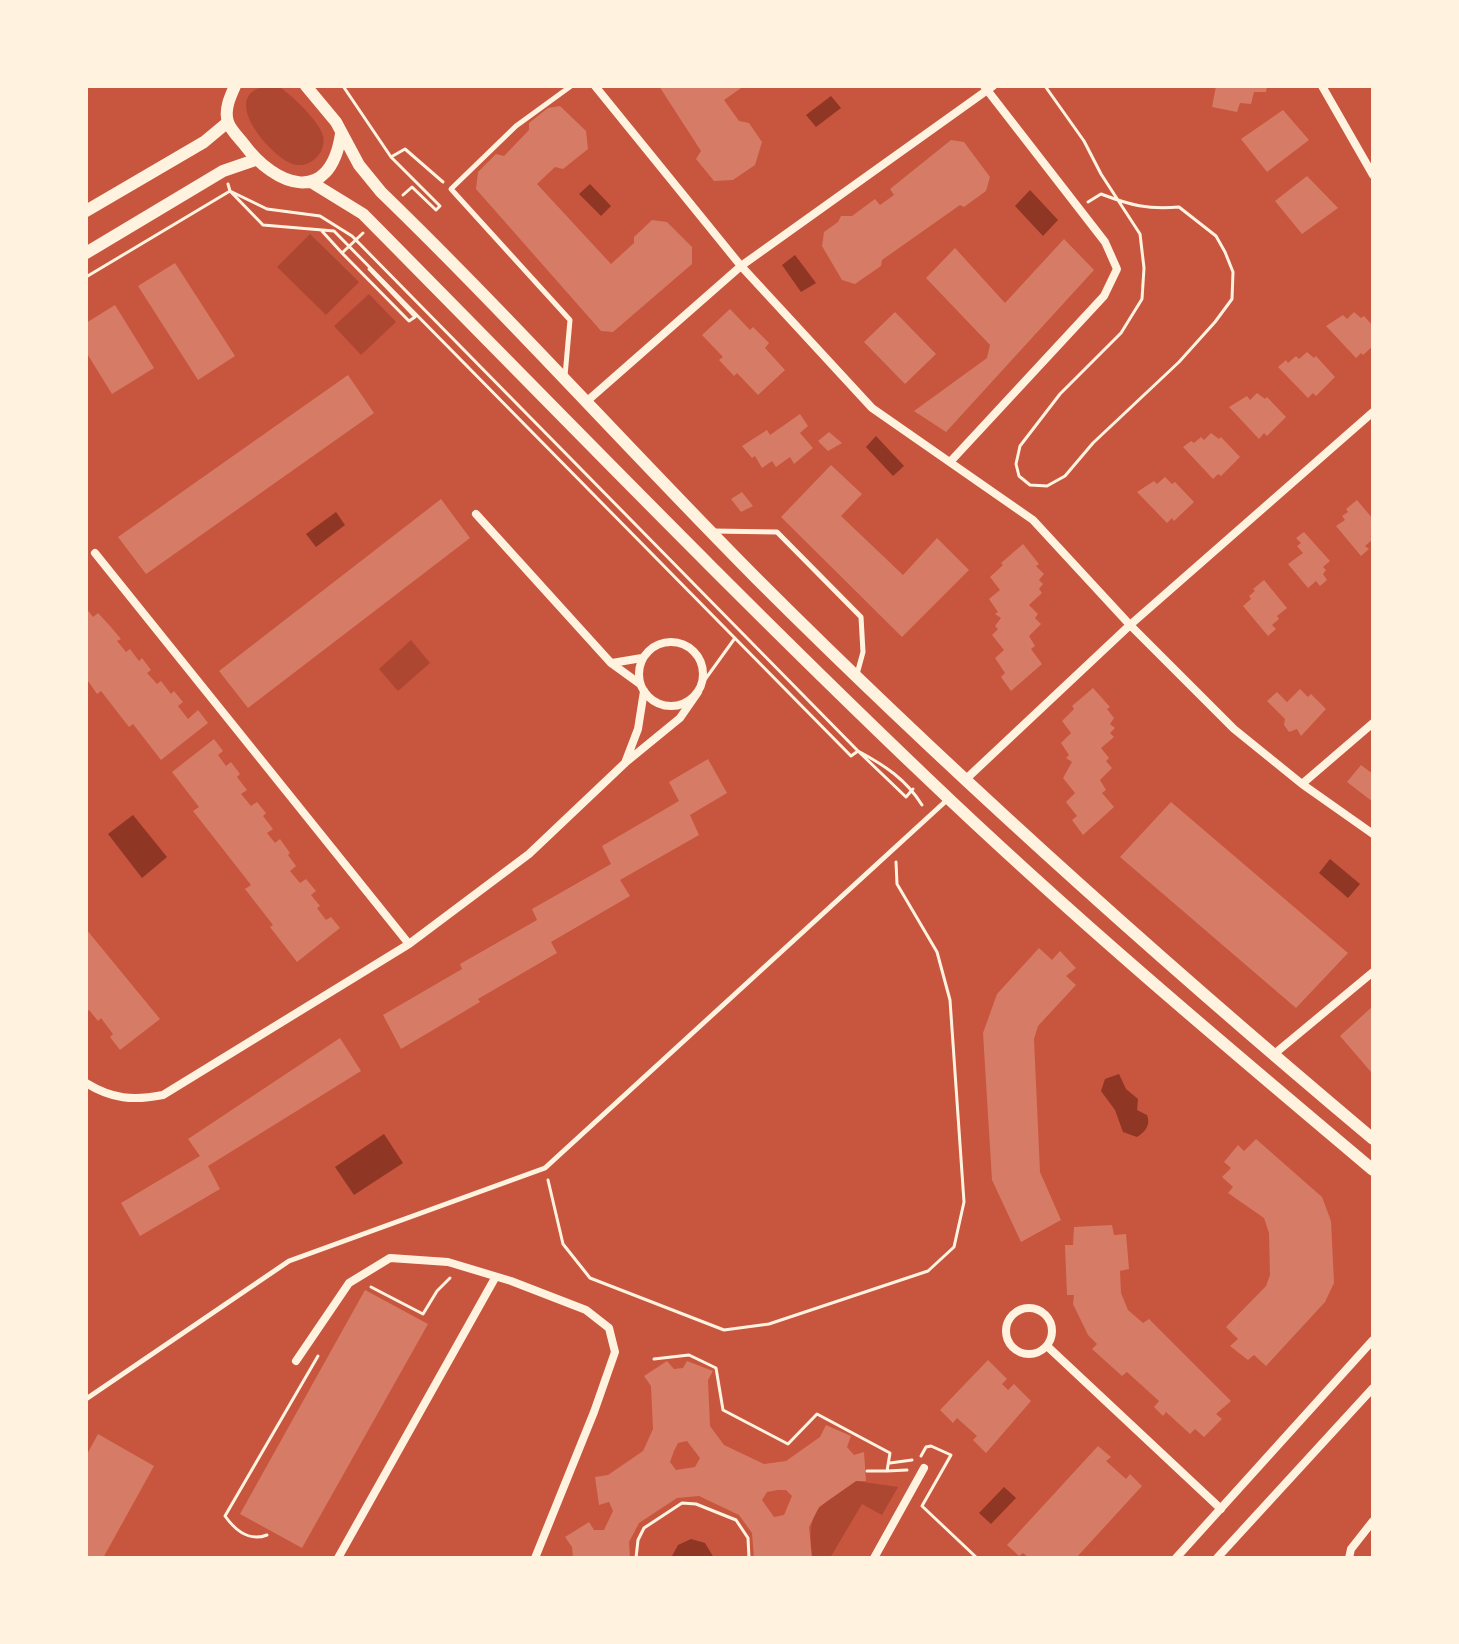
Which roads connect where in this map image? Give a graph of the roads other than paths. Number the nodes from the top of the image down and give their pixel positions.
1 (235, 86) edge
2 (306, 86) edge
3 (571, 86) edge
4 (595, 86) edge
5 (1322, 86) edge
6 (988, 87) edge
7 (228, 122) junction
8 (341, 134) junction
9 (255, 160) junction
10 (1373, 175) edge
11 (311, 182) junction
12 (86, 211) edge
13 (86, 253) edge
14 (741, 266) junction
15 (565, 381) junction
16 (586, 402) junction
17 (1373, 412) edge
18 (950, 462) junction
19 (476, 514) dead end
20 (711, 531) junction
21 (95, 553) dead end
22 (1130, 625) junction
23 (642, 658) junction
24 (611, 663) junction
25 (857, 675) junction
26 (642, 688) junction
27 (700, 688) junction
28 (1373, 723) edge
29 (625, 763) junction
30 (965, 780) junction
31 (1302, 784) junction
32 (949, 798) junction
33 (1373, 834) edge
34 (409, 944) junction
35 (1373, 972) edge
36 (1273, 1055) junction
37 (86, 1083) edge
38 (1373, 1139) edge
39 (1373, 1170) edge
40 (495, 1278) junction
41 (1373, 1340) edge
42 (1047, 1346) junction
43 (296, 1361) dead end
44 (1373, 1388) edge
45 (86, 1399) edge
46 (919, 1469) road end
47 (1221, 1509) junction
48 (1373, 1521) edge
49 (338, 1558) edge
50 (535, 1558) edge
51 (874, 1558) edge
52 (1176, 1558) edge
53 (1217, 1558) edge
54 (1349, 1558) edge

1 - 7 street
2 - 8 street
3 - 15 lane
4 - 14 street
5 - 10 street
6 - 14 street
6 - 18 street
7 - 9 street
7 - 12 street
8 - 11 street
8 - 15 street
9 - 11 street
9 - 13 street
11 - 32 street
14 - 16 street
14 - 18 street
15 - 16 street
16 - 20 street
17 - 22 street
18 - 22 street
19 - 24 street
20 - 25 street
20 - 25 lane
21 - 34 street
22 - 30 street
22 - 31 street
23 - 24 street
23 - 26 street
23 - 27 street
24 - 26 street
25 - 30 street
26 - 27 street
26 - 29 street
27 - 29 street
28 - 31 street
29 - 34 street
30 - 36 street
31 - 33 street
32 - 39 street
32 - 45 lane
34 - 37 street
35 - 36 street
36 - 38 street
40 - 43 street
40 - 49 street
40 - 50 street
41 - 47 street
42 - 42 street
42 - 47 street
44 - 53 street
46 - 51 street
47 - 52 street
48 - 54 street

